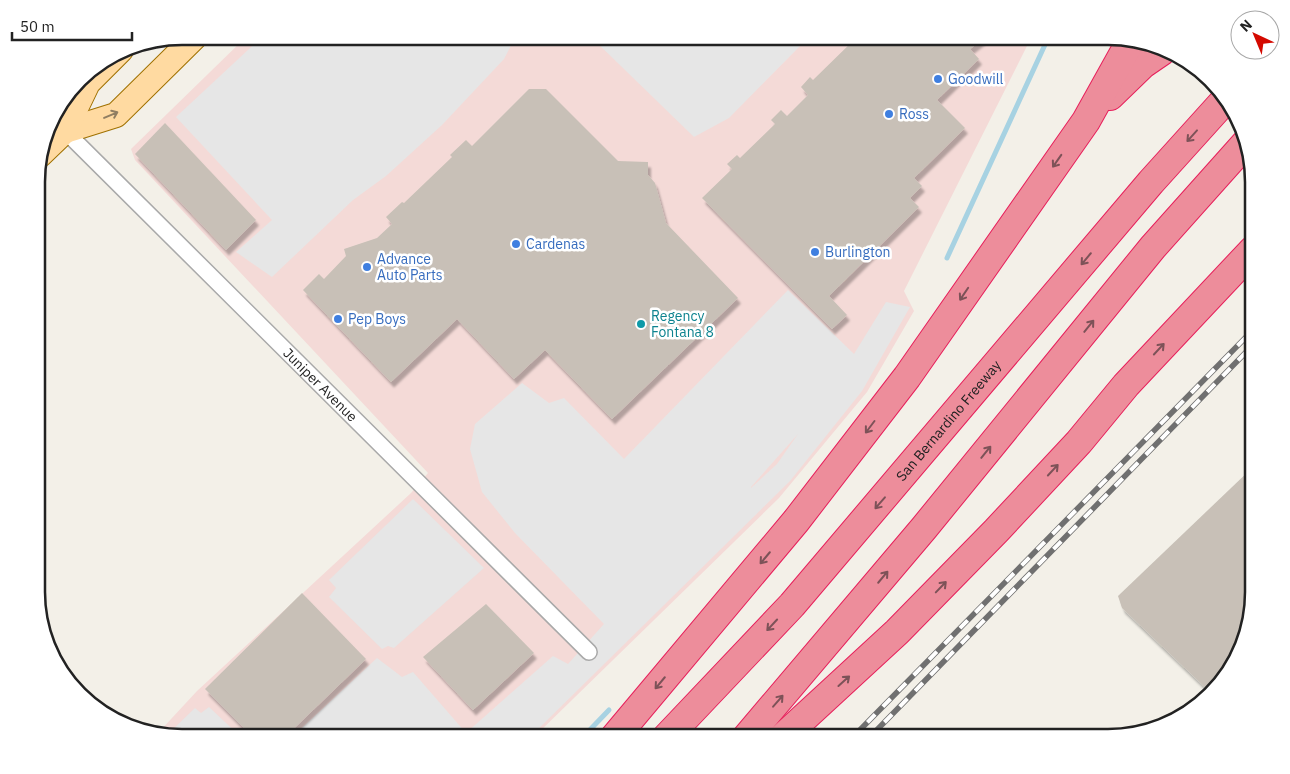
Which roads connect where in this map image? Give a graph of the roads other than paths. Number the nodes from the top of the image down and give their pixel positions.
1 (187, 45) edge
2 (1128, 46) edge
3 (1158, 54) edge
4 (87, 83) edge
5 (1221, 105) edge
6 (1086, 121) junction
7 (58, 124) edge
8 (1241, 149) edge
9 (1245, 259) edge
10 (589, 652) dead end
11 (621, 729) edge
12 (675, 729) edge
13 (754, 729) edge
14 (792, 729) edge

7 -> 1 main road
2 - 6 highway
3 - 6 highway
4 - 7 main road
5 -> 12 highway, San Bernardino Freeway
6 -> 11 highway
7 - 10 street, Juniper Avenue
13 -> 8 highway
14 -> 9 highway

